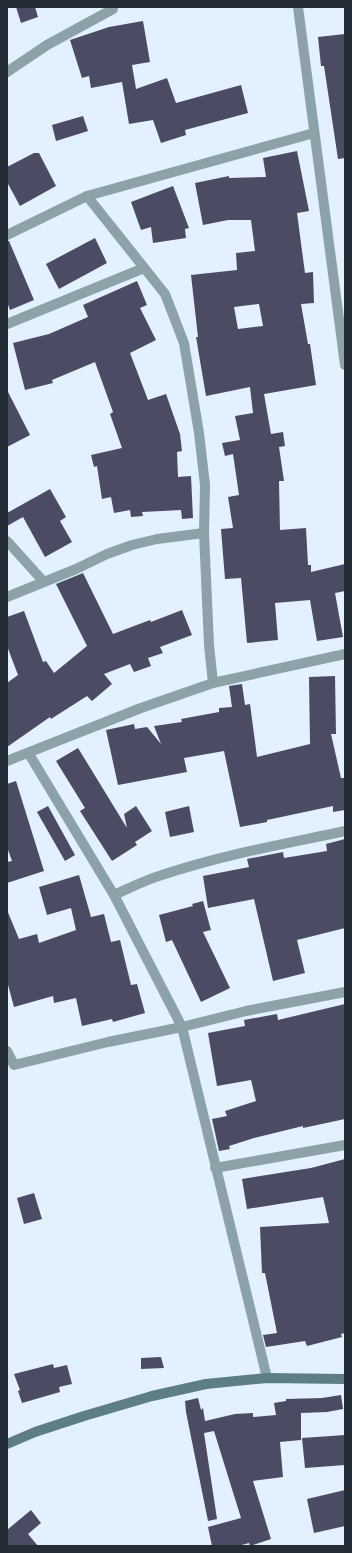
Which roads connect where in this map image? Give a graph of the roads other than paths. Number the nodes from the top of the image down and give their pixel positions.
1 (298, 7) edge
2 (113, 9) dead end
3 (7, 72) edge
4 (314, 133) junction
5 (87, 196) junction
6 (7, 235) edge
7 (144, 268) junction
8 (7, 324) edge
9 (345, 365) edge
10 (204, 532) junction
11 (7, 541) edge
12 (43, 581) junction
13 (7, 597) edge
14 (345, 654) edge
15 (213, 683) junction
16 (29, 754) junction
17 (7, 761) edge
18 (345, 831) edge
19 (114, 895) junction
20 (345, 992) edge
21 (182, 1027) junction
22 (7, 1051) edge
23 (345, 1145) edge
24 (215, 1168) junction
25 (267, 1378) junction
26 (345, 1379) edge
27 (7, 1444) edge

1 - 4 street
2 - 3 street
4 - 5 street
4 - 9 street
5 - 6 street
5 - 7 street
7 - 8 street
7 - 10 street
10 - 12 street
10 - 15 street
11 - 12 street
12 - 13 street
14 - 15 street
15 - 16 street
16 - 17 street
16 - 19 street
18 - 19 street
19 - 21 street
20 - 21 street
21 - 22 street
21 - 24 street
23 - 24 street
24 - 25 street
25 - 26 main road
25 - 27 main road

